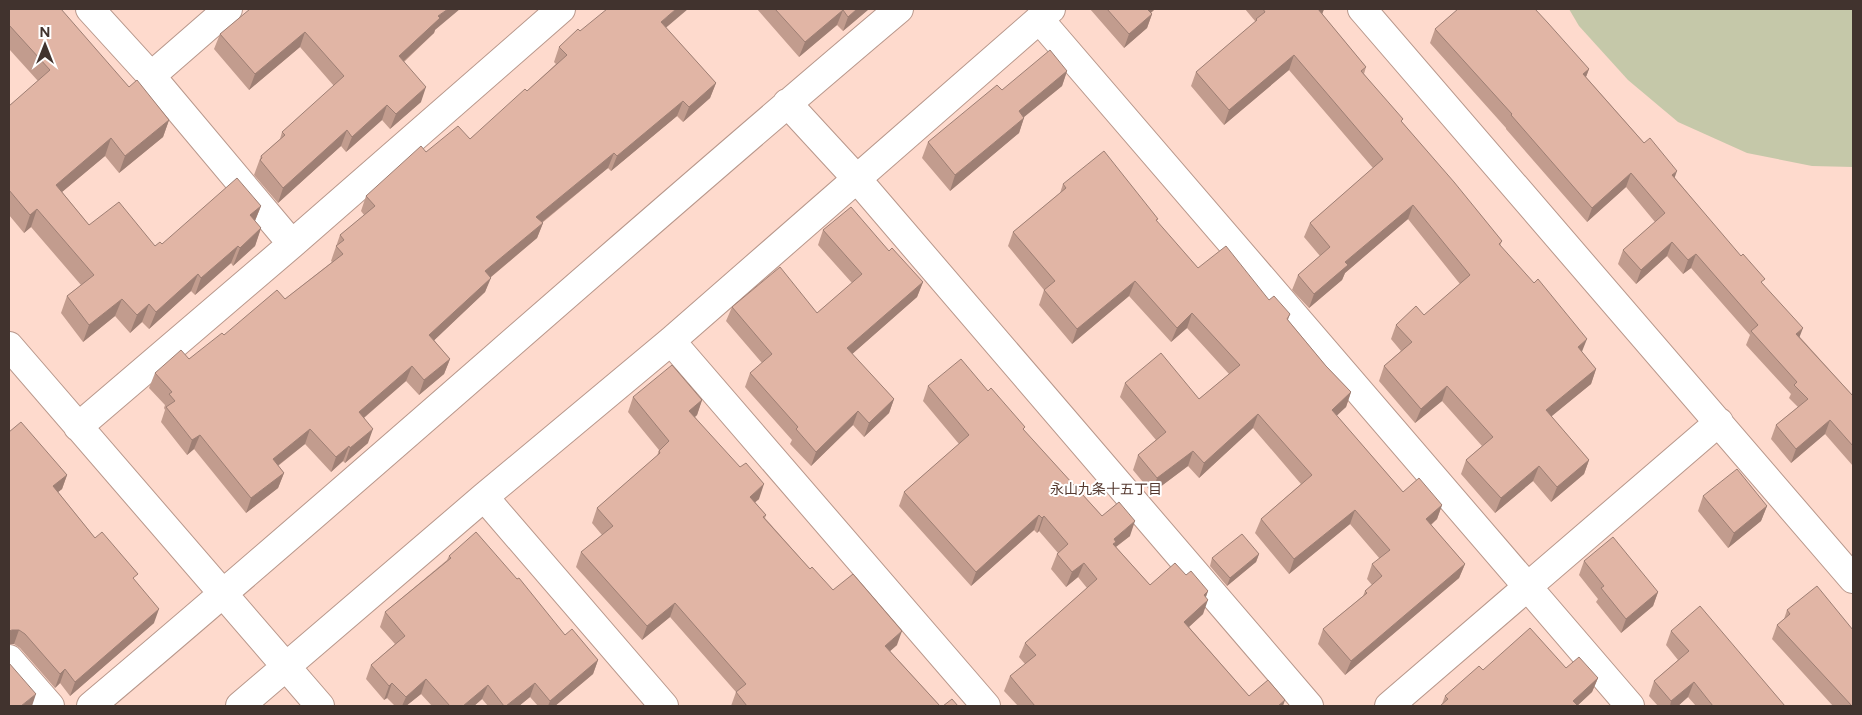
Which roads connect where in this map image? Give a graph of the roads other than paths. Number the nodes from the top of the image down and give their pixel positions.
1 (90, 9) edge
2 (228, 9) edge
3 (561, 9) edge
4 (899, 9) edge
5 (1362, 9) edge
6 (1045, 14) edge
7 (151, 76) junction
8 (787, 103) junction
9 (857, 179) junction
10 (292, 244) junction
11 (670, 341) junction
12 (9, 346) edge
13 (1719, 422) junction
14 (78, 427) junction
15 (484, 497) junction
16 (1853, 579) edge
17 (1528, 587) junction
18 (223, 595) junction
19 (9, 659) edge
20 (286, 666) junction
21 (50, 706) edge
22 (91, 706) edge
23 (240, 706) edge
24 (320, 706) edge
25 (664, 706) edge
26 (986, 706) edge
27 (1308, 706) edge
28 (1389, 706) edge
29 (1630, 706) edge

1 - 7 street
2 - 7 street
3 - 10 street
4 - 8 street
5 - 13 street
6 - 9 street
6 - 17 street
7 - 10 street
8 - 9 street
8 - 18 street
9 - 11 street
9 - 27 street
10 - 14 street
11 - 15 street
11 - 26 street
12 - 14 street
13 - 16 street
13 - 17 street
14 - 18 street
15 - 20 street
15 - 25 street
17 - 28 street
17 - 29 street
18 - 20 street
18 - 22 street
19 - 21 street
20 - 23 street
20 - 24 street

